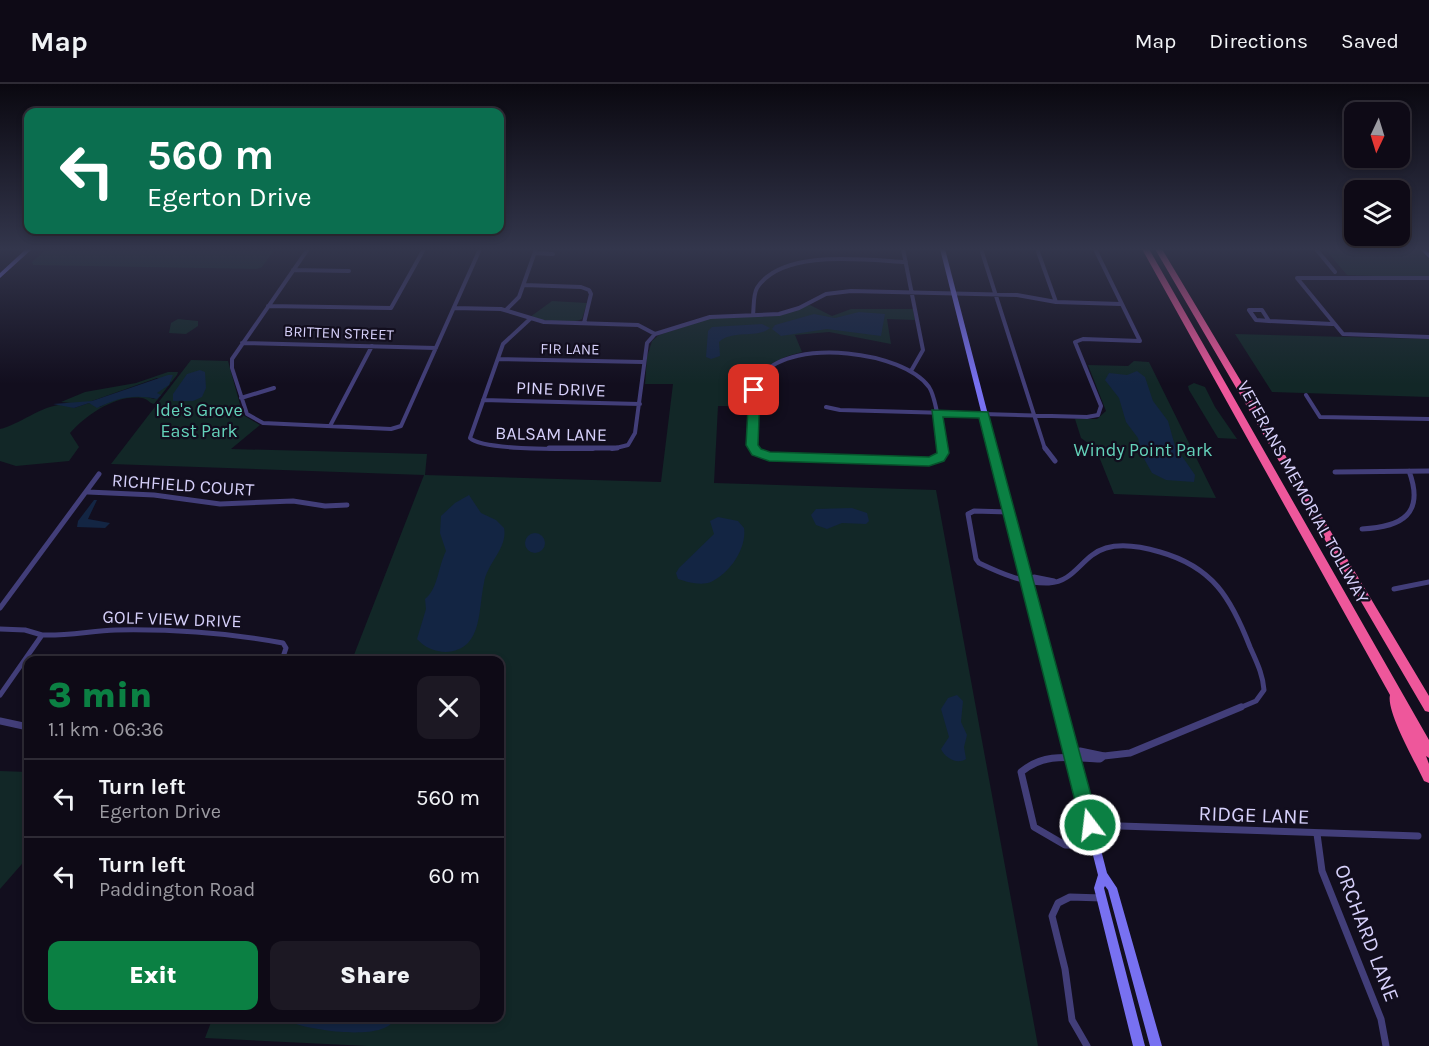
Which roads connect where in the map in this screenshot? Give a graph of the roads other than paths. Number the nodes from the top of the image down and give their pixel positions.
1 (953, 293) edge
2 (276, 294) edge
3 (399, 294) edge
4 (460, 294) edge
5 (520, 294) edge
6 (591, 294) edge
7 (755, 294) edge
8 (829, 294) edge
9 (912, 294) edge
10 (991, 294) edge
11 (996, 294) junction
12 (1053, 294) edge
13 (1116, 294) edge
14 (1170, 294) edge
15 (1185, 294) edge
16 (1309, 294) edge
17 (1056, 302) junction
18 (1121, 304) junction
19 (268, 306) junction
20 (454, 308) junction
21 (506, 310) junction
22 (753, 315) junction
23 (530, 319) junction
24 (1269, 321) junction
25 (584, 323) junction
26 (1332, 324) junction
27 (655, 334) junction
28 (1429, 337) edge
29 (1140, 341) joint
30 (242, 343) junction
31 (372, 346) junction
32 (436, 348) junction
33 (498, 359) junction
34 (782, 361) joint
35 (643, 362) junction
36 (911, 371) junction
37 (274, 388) dead end
38 (1306, 395) dead end
39 (241, 398) junction
40 (483, 400) junction
41 (640, 404) junction
42 (826, 407) dead end
43 (936, 413) junction
44 (984, 415) junction
45 (1035, 416) junction
46 (1429, 419) edge
47 (330, 426) junction
48 (1055, 461) dead end
49 (1409, 471) junction
50 (1429, 471) edge
51 (1335, 472) dead end
52 (99, 474) dead end
53 (1421, 489) dead end
54 (88, 492) junction
55 (347, 505) dead end
56 (1420, 506) dead end
57 (1009, 512) junction
58 (1362, 529) dead end
59 (1027, 580) junction
60 (1429, 582) edge
61 (1394, 589) dead end
62 (0, 608) edge
63 (0, 629) edge
64 (42, 635) junction
65 (27, 656) edge
66 (283, 656) edge
67 (24, 661) edge
68 (1392, 686) junction
69 (0, 695) edge
70 (1429, 707) edge
71 (0, 721) edge
72 (24, 726) edge
73 (1429, 752) edge
74 (1072, 757) junction
75 (1429, 777) edge
76 (1090, 825) junction
77 (1317, 834) junction
78 (1418, 836) dead end
79 (1095, 846) junction
80 (1103, 875) junction
81 (1102, 898) junction
82 (1087, 1046) edge
83 (1139, 1046) edge
84 (1156, 1046) edge
85 (1386, 1046) edge

1 - 44 main road
2 - 19 street
3 - 19 street
4 - 20 street
5 - 21 street
6 - 25 street
7 - 22 street
8 - 22 street
9 - 36 street
10 - 11 street
11 - 17 street
11 - 45 street
12 - 17 street
13 - 18 street
14 - 68 highway, VETERANS MEMORIAL TOLLWAY
15 - 70 highway, VETERANS MEMORIAL TOLLWAY
16 - 26 street
17 - 18 street
18 - 29 street
19 - 30 street
20 - 21 street
20 - 32 street
21 - 23 street
22 - 27 street
23 - 25 street
23 - 33 street
24 - 24 street
24 - 26 street
25 - 27 street
26 - 28 street
27 - 35 street
29 - 45 street
30 - 31 street, BRITTEN STREET
30 - 39 street
31 - 32 street, BRITTEN STREET
31 - 47 street
32 - 47 street
33 - 35 street, FIR LANE
33 - 40 street
34 - 36 street
34 - 43 street
35 - 41 street
36 - 43 street
37 - 39 street
38 - 46 street
39 - 47 street
40 - 41 street, PINE DRIVE
40 - 41 street, BALSAM LANE
42 - 43 street
43 - 44 street
44 - 45 street
44 - 57 main road
45 - 48 street
49 - 50 street
49 - 51 street
49 - 53 street
52 - 54 street
54 - 55 street, RICHFIELD COURT
54 - 62 street
56 - 58 street
57 - 59 main road
57 - 59 street
59 - 74 main road
59 - 74 street
60 - 61 street
63 - 64 street, GOLF VIEW DRIVE
64 - 65 street
64 - 66 street, GOLF VIEW DRIVE
67 - 69 street
68 - 73 highway, VETERANS MEMORIAL TOLLWAY
68 - 75 highway
71 - 72 street
74 - 76 main road
74 - 79 street
76 - 77 street, RIDGE LANE
76 - 79 main road
77 - 78 street, RIDGE LANE
77 - 85 street, ORCHARD LANE
79 - 80 main road
80 - 81 main road
80 - 84 main road
81 - 82 street
81 - 83 main road

